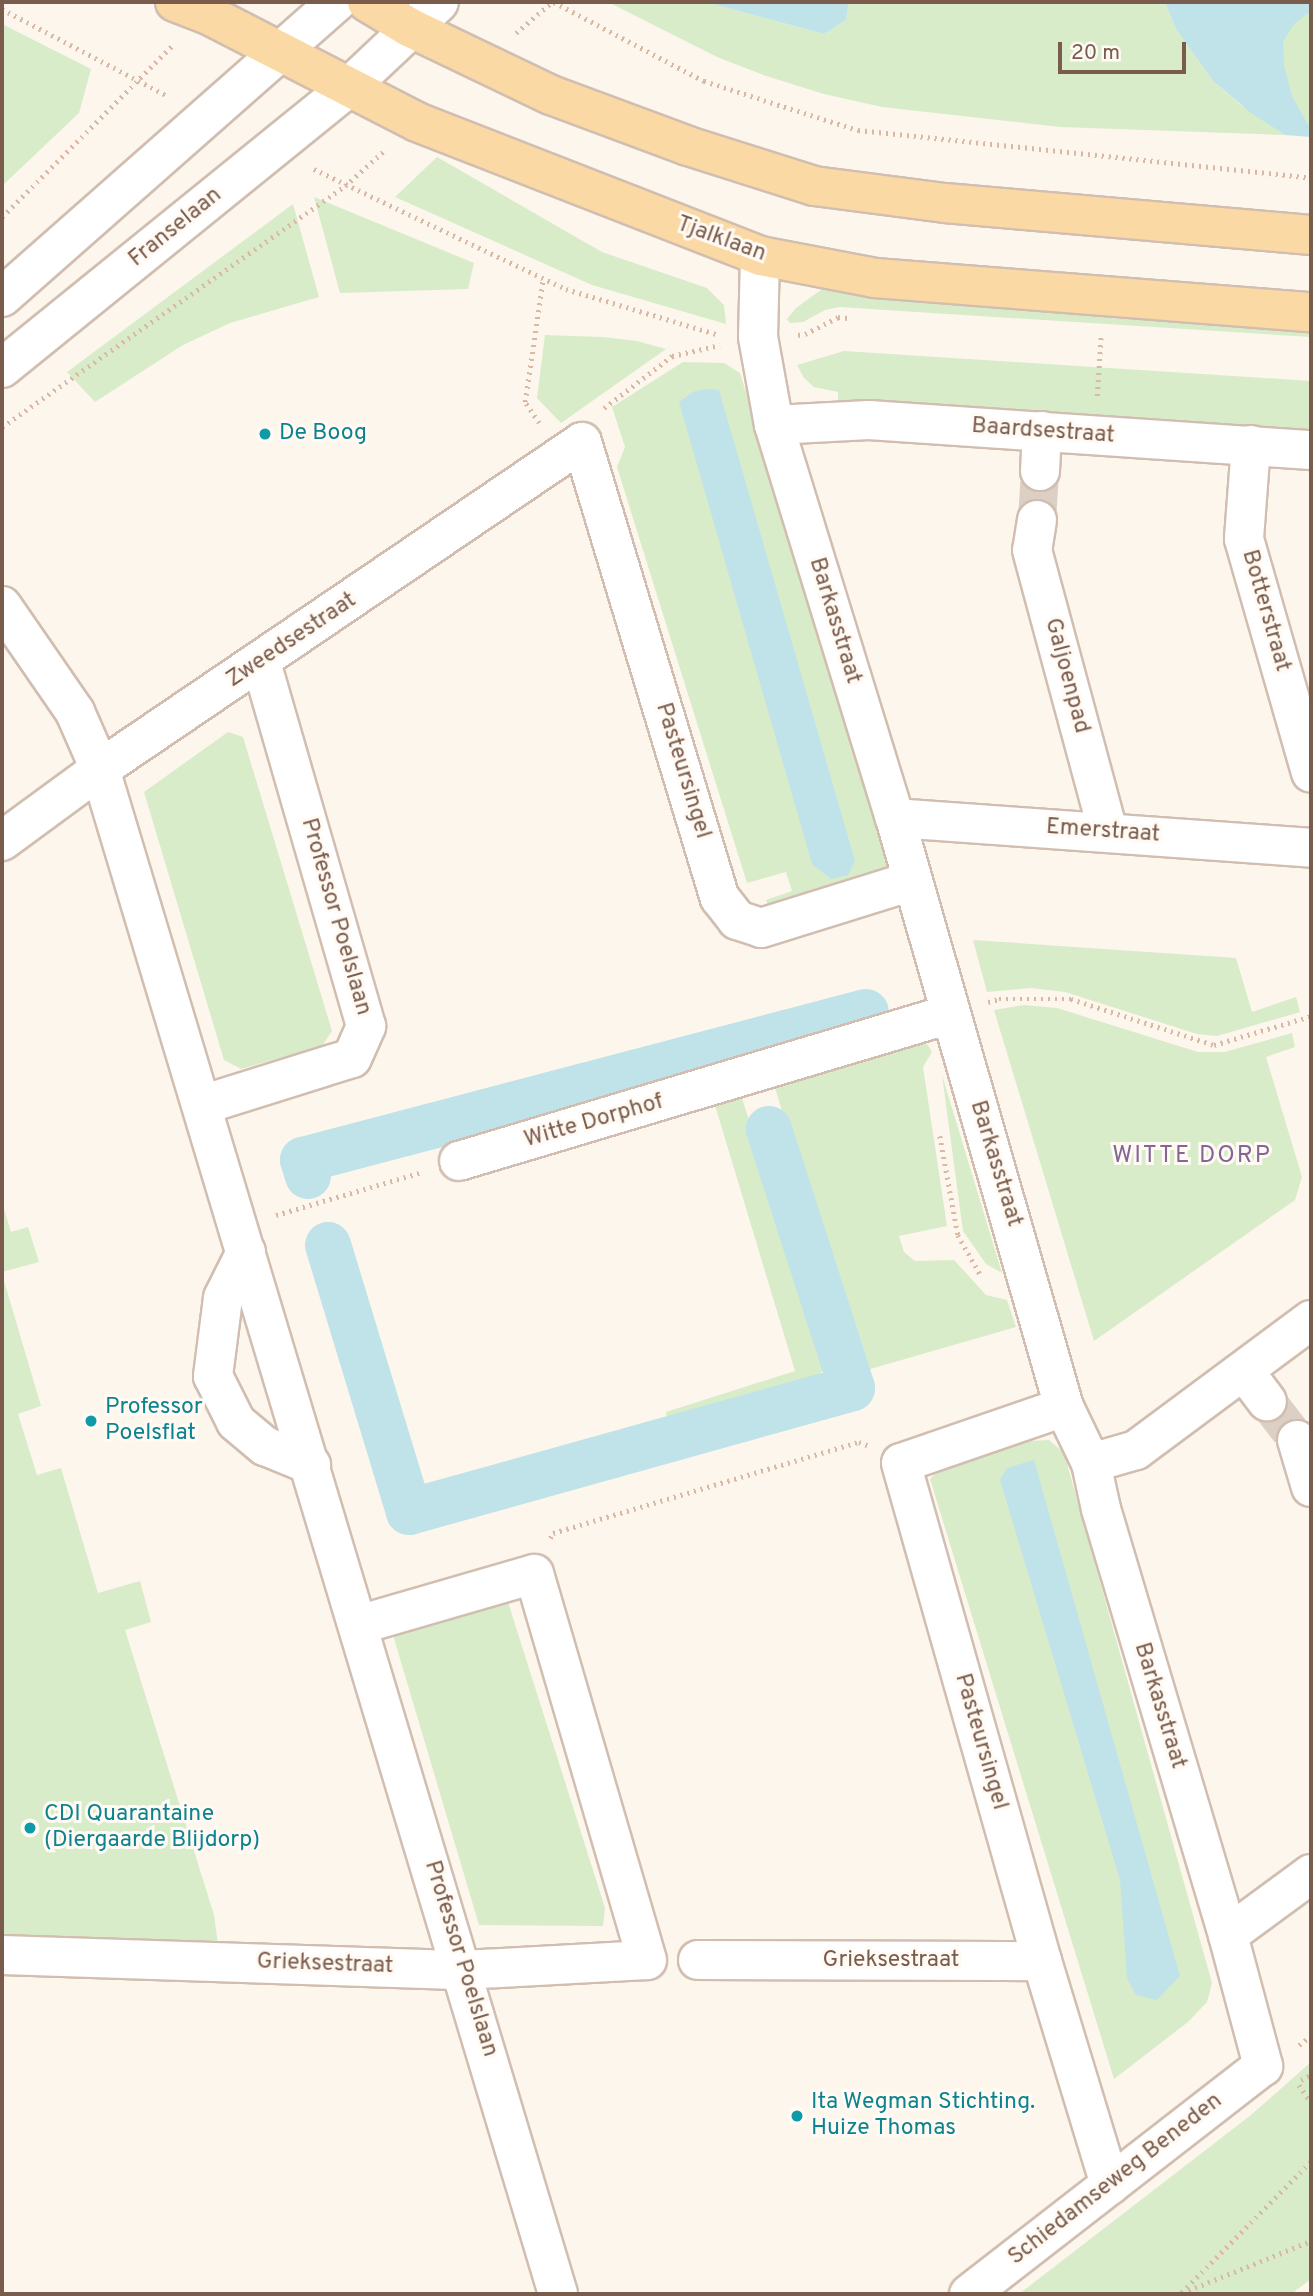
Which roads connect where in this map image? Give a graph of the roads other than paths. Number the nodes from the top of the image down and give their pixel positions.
1 (175, 2) edge
2 (337, 2) edge
3 (367, 2) edge
4 (439, 2) edge
5 (409, 27) junction
6 (281, 52) junction
7 (350, 86) junction
8 (1311, 234) edge
9 (760, 256) junction
10 (2, 297) edge
11 (1311, 312) edge
12 (2, 368) edge
13 (774, 425) junction
14 (1042, 431) junction
15 (1251, 445) junction
16 (571, 449) joint
17 (1311, 450) edge
18 (1040, 471) tunnel mouth
19 (1037, 520) tunnel mouth
20 (2, 606) edge
21 (261, 663) junction
22 (100, 769) junction
23 (1311, 773) edge
24 (895, 818) junction
25 (1108, 832) junction
26 (2, 841) edge
27 (1311, 848) edge
28 (912, 881) junction
29 (950, 1014) junction
30 (202, 1105) junction
31 (459, 1161) road end
32 (242, 1239) junction
33 (1311, 1320) edge
34 (1244, 1371) junction
35 (1267, 1401) tunnel mouth
36 (1064, 1407) junction
37 (1297, 1440) tunnel mouth
38 (1091, 1463) junction
39 (310, 1465) junction
40 (1311, 1487) edge
41 (359, 1625) junction
42 (1311, 1874) edge
43 (1228, 1935) junction
44 (2, 1955) edge
45 (698, 1961) dead end
46 (1042, 1961) junction
47 (463, 1970) junction
48 (1262, 2066) joint
49 (1110, 2185) junction
50 (558, 2294) edge
51 (969, 2294) edge

1 - 6 main road, Tjalklaan
2 - 6 street
3 - 5 main road
4 - 5 street, Franselaan
5 - 7 street, Franselaan
5 - 8 main road
6 - 7 main road, Tjalklaan
6 - 10 street
7 - 9 main road, Tjalklaan
7 - 12 street, Franselaan
9 - 11 main road, Tjalklaan
9 - 13 street, Barkasstraat
13 - 14 street, Baardsestraat
13 - 24 street, Barkasstraat
14 - 15 street, Baardsestraat
14 - 18 street
15 - 17 street, Baardsestraat
15 - 23 street, Botterstraat
16 - 21 street, Zweedsestraat
16 - 28 street, Pasteursingel
19 - 25 street, Galjoenpad
20 - 22 street, Professor Poelslaan
21 - 22 street, Zweedsestraat
21 - 30 street, Professor Poelslaan
22 - 26 street, Zweedsestraat
22 - 30 street, Professor Poelslaan
24 - 25 street, Emerstraat
24 - 28 street, Barkasstraat
25 - 27 street, Emerstraat
28 - 29 street, Barkasstraat
29 - 31 street, Witte Dorphof
29 - 36 street, Barkasstraat
30 - 32 street, Professor Poelslaan
32 - 39 street, Professor Poelslaan
32 - 39 street
33 - 34 street
34 - 35 street
34 - 38 street
36 - 38 street, Barkasstraat
36 - 46 street, Pasteursingel
37 - 40 street
38 - 43 street, Barkasstraat
39 - 41 street, Professor Poelslaan
41 - 47 street, Professor Poelslaan
41 - 47 street, Grieksestraat
42 - 43 street
43 - 48 street, Barkasstraat
44 - 47 street, Grieksestraat
45 - 46 street, Grieksestraat
46 - 49 street, Pasteursingel
47 - 50 street, Professor Poelslaan
48 - 49 street, Schiedamseweg Beneden
49 - 51 street, Schiedamseweg Beneden

